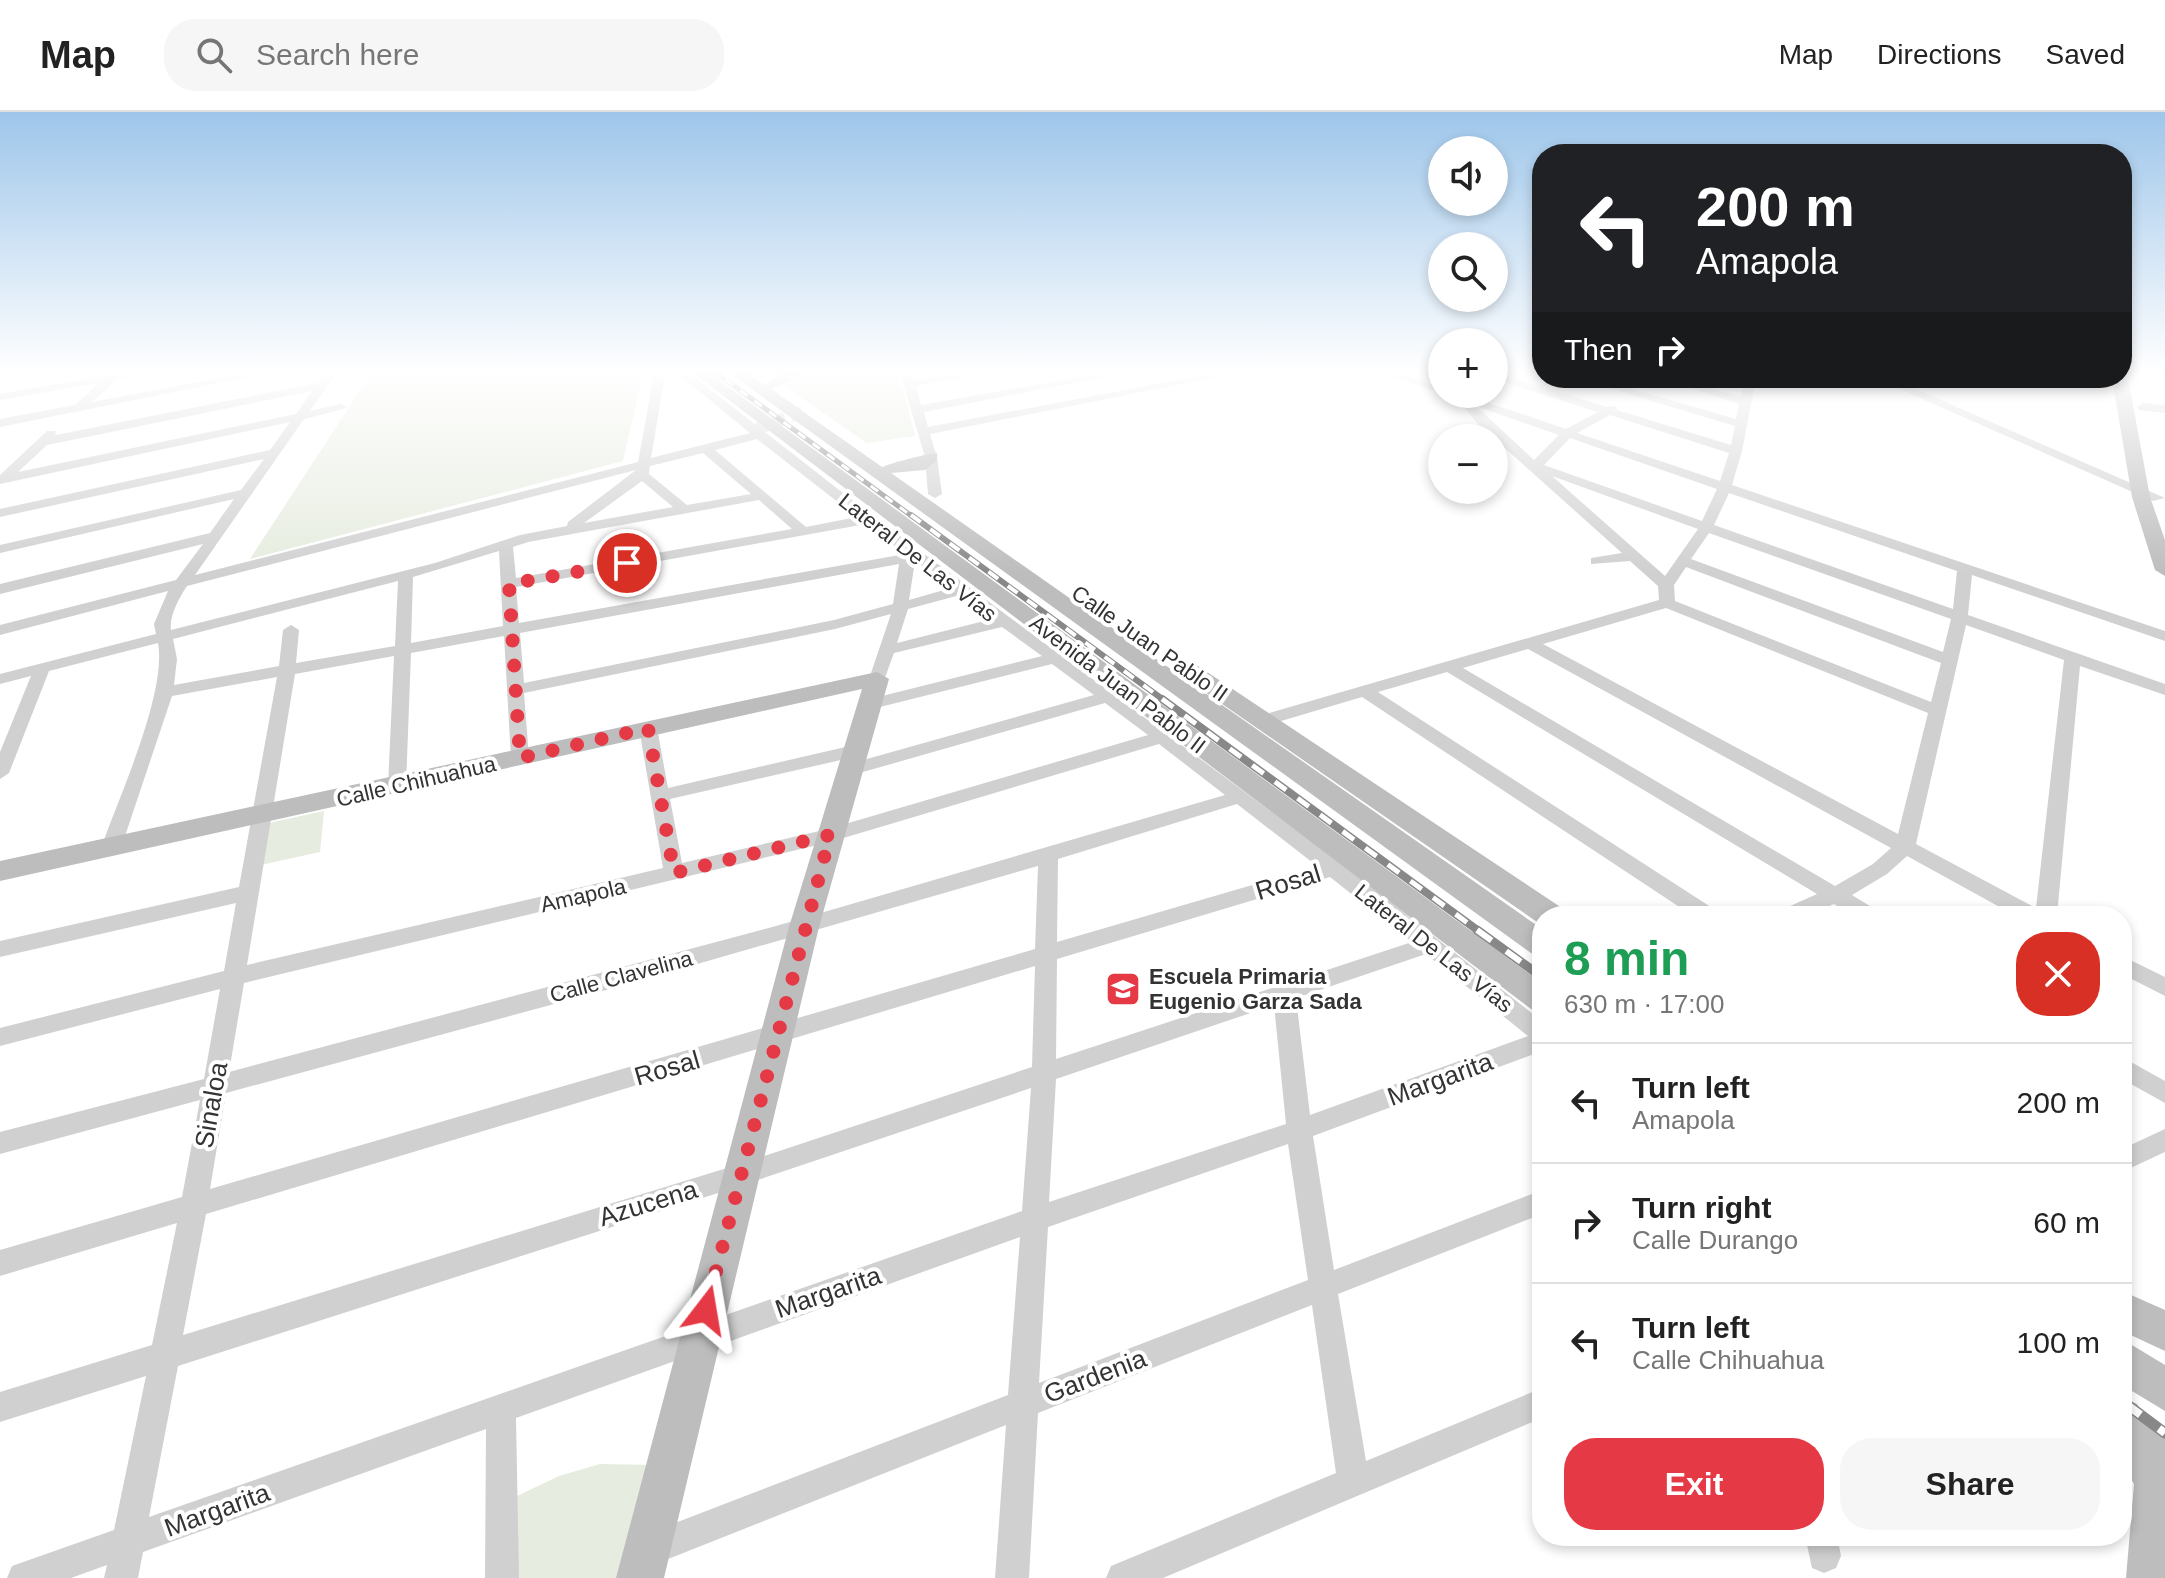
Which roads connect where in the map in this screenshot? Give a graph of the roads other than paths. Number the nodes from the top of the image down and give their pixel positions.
1 (47, 437) edge
2 (65, 437) edge
3 (202, 437) edge
4 (285, 437) edge
5 (648, 437) edge
6 (740, 437) tunnel mouth
7 (763, 437) edge
8 (785, 437) edge
9 (828, 437) edge
10 (847, 437) edge
11 (926, 437) edge
12 (1501, 437) edge
13 (1564, 437) edge
14 (1581, 437) edge
15 (1693, 437) edge
16 (1739, 437) edge
17 (2018, 437) edge
18 (2131, 437) edge
19 (2137, 437) edge
20 (2146, 437) edge
21 (2146, 441) junction
22 (42, 442) junction
23 (706, 449) junction
24 (1736, 451) junction
25 (274, 453) junction
26 (931, 457) junction
27 (1535, 466) junction
28 (891, 468) junction
29 (644, 469) junction
30 (1, 480) edge
31 (1725, 486) junction
32 (245, 493) junction
33 (935, 494) junction
34 (2149, 494) junction
35 (761, 496) junction
36 (685, 510) junction
37 (0, 513) edge
38 (2165, 518) edge
39 (872, 519) junction
40 (1707, 525) junction
41 (570, 528) junction
42 (803, 531) junction
43 (212, 537) junction
44 (506, 545) junction
45 (0, 549) edge
46 (1633, 556) junction
47 (911, 558) junction
48 (1596, 561) dead end
49 (1684, 561) junction
50 (1965, 568) junction
51 (2165, 570) edge
52 (406, 573) junction
53 (179, 584) junction
54 (509, 584) junction
55 (0, 589) edge
56 (959, 591) junction
57 (1667, 594) junction
58 (900, 609) junction
59 (1960, 616) junction
60 (1001, 622) junction
61 (513, 628) junction
62 (0, 630) edge
63 (291, 630) dead end
64 (165, 635) junction
65 (2165, 636) edge
66 (1531, 644) junction
67 (403, 648) junction
68 (2073, 657) junction
69 (1054, 658) junction
70 (1949, 660) junction
71 (1450, 667) junction
72 (42, 668) junction
73 (287, 670) junction
74 (878, 678) junction
75 (0, 679) edge
76 (518, 689) junction
77 (2165, 690) edge
78 (1364, 691) junction
79 (165, 692) junction
80 (1107, 697) junction
81 (1232, 701) junction
82 (1936, 710) junction
83 (1265, 720) junction
84 (648, 728) junction
85 (1162, 737) junction
86 (520, 758) junction
87 (852, 761) junction
88 (0, 773) edge
89 (397, 786) junction
90 (662, 795) junction
91 (1238, 797) junction
92 (1332, 798) junction
93 (259, 816) junction
94 (830, 835) junction
95 (1905, 846) junction
96 (111, 848) junction
97 (1048, 858) junction
98 (1342, 863) junction
99 (0, 871) edge
100 (674, 873) junction
101 (246, 893) junction
102 (1833, 896) junction
103 (1536, 906) edge
104 (1694, 906) edge
105 (1810, 906) edge
106 (1852, 906) edge
107 (2015, 906) edge
108 (2047, 906) edge
109 (804, 927) junction
110 (1532, 938) edge
111 (1430, 944) junction
112 (0, 949) edge
113 (1048, 955) junction
114 (2132, 969) edge
115 (233, 977) junction
116 (2165, 987) edge
117 (1532, 993) edge
118 (1284, 995) junction
119 (1532, 1026) edge
120 (0, 1037) edge
121 (776, 1037) junction
122 (1532, 1045) edge
123 (1044, 1070) junction
124 (2132, 1073) edge
125 (215, 1086) junction
126 (2165, 1093) edge
127 (1299, 1130) junction
128 (2165, 1140) edge
129 (0, 1143) edge
130 (2132, 1156) edge
131 (740, 1175) junction
132 (194, 1206) junction
133 (1532, 1206) edge
134 (1032, 1220) junction
135 (0, 1263) edge
136 (1324, 1289) junction
137 (2132, 1315) edge
138 (2165, 1331) edge
139 (700, 1337) junction
140 (163, 1354) junction
141 (2132, 1367) edge
142 (2165, 1390) edge
143 (1022, 1404) junction
144 (0, 1407) edge
145 (1532, 1407) edge
146 (501, 1408) junction
147 (2132, 1429) edge
148 (2162, 1458) edge
149 (1353, 1481) junction
150 (130, 1541) junction
151 (644, 1564) edge
152 (24, 1578) edge
153 (121, 1578) edge
154 (502, 1578) edge
155 (1012, 1578) edge
156 (1123, 1578) edge
157 (2150, 1578) edge

1 - 22 street
2 - 22 street
3 - 30 street
4 - 25 street
5 - 29 street
6 - 23 street
7 - 39 street, Lateral De Las Vías
8 - 98 main road, Avenida Juan Pablo II
9 - 92 main road, Avenida Juan Pablo II
10 - 28 main road, Calle Juan Pablo II
11 - 26 street
12 - 27 street
13 - 27 street
14 - 31 street
15 - 24 street
16 - 24 street
17 - 34 street
18 - 34 main road
19 - 21 main road
20 - 21 main road
21 - 34 main road
22 - 30 street
23 - 29 street
23 - 35 street
24 - 31 street
25 - 32 street
25 - 37 street
26 - 28 main road
26 - 33 street
27 - 40 street
27 - 46 street
28 - 33 main road, Calle Juan Pablo II
29 - 36 street
29 - 41 street
29 - 53 street
31 - 40 street
31 - 50 street
32 - 43 street
32 - 45 street
33 - 81 main road, Calle Juan Pablo II
34 - 38 main road
34 - 51 main road
35 - 36 street
35 - 42 street
36 - 41 street
39 - 42 street
39 - 47 street, Lateral De Las Vías
40 - 49 street
40 - 59 street
41 - 44 street
42 - 54 street
43 - 53 street
43 - 55 street
44 - 52 street
44 - 54 street
46 - 48 street
46 - 57 street
47 - 56 street, Lateral De Las Vías
47 - 58 street
47 - 61 street
49 - 57 street
49 - 70 street
50 - 59 street
50 - 65 street
52 - 64 street
52 - 67 street
53 - 62 street
53 - 64 street
54 - 61 street
56 - 58 street
56 - 60 street, Lateral De Las Vías
57 - 66 street
57 - 82 street
58 - 74 street
58 - 76 street
59 - 68 street
59 - 70 street
60 - 69 street, Lateral De Las Vías
60 - 74 street
61 - 67 street
61 - 76 street
63 - 73 street, Sinaloa
64 - 72 street
64 - 79 street
66 - 71 street
66 - 95 street
67 - 73 street
67 - 89 street
68 - 77 street
68 - 108 street
69 - 74 street, Calle Chihuahua
69 - 80 street, Lateral De Las Vías
70 - 82 street
71 - 78 street
71 - 102 street
72 - 75 street
72 - 88 street
73 - 79 street
73 - 93 street, Sinaloa
74 - 84 main road, Calle Chihuahua
74 - 87 main road
76 - 86 street
78 - 83 street
78 - 104 street
79 - 96 street
80 - 85 street, Lateral De Las Vías
80 - 87 street
81 - 83 main road, Calle Juan Pablo II
81 - 92 main road
82 - 95 street
83 - 103 main road, Calle Juan Pablo II
84 - 86 main road, Calle Chihuahua
84 - 90 street
85 - 91 street, Lateral De Las Vías
85 - 94 street, Amapola
86 - 89 main road, Calle Chihuahua
87 - 90 street
87 - 94 main road
89 - 93 main road, Calle Chihuahua
90 - 100 street
91 - 97 street, Calle Clavelina
91 - 98 street, Lateral De Las Vías
92 - 110 main road, Avenida Juan Pablo II
93 - 96 main road, Calle Chihuahua
93 - 101 street, Sinaloa
94 - 100 street, Amapola
94 - 109 main road
95 - 102 street
95 - 107 street
96 - 99 main road, Calle Chihuahua
97 - 109 street, Calle Clavelina
97 - 113 street
98 - 111 street, Lateral De Las Vías
98 - 113 street, Rosal
98 - 117 main road, Avenida Juan Pablo II
100 - 115 street, Amapola
101 - 112 street
101 - 115 street, Sinaloa
102 - 105 street
102 - 106 street
109 - 121 main road
109 - 125 street, Calle Clavelina
111 - 118 street, Azucena
111 - 119 street, Lateral De Las Vías
113 - 121 street, Rosal
113 - 123 street
114 - 116 street
115 - 120 street, Amapola
115 - 125 street, Sinaloa
118 - 123 street, Azucena
118 - 127 street
121 - 131 main road
121 - 132 street, Rosal
122 - 127 street, Margarita
123 - 131 street, Azucena
123 - 134 street
124 - 126 street
125 - 129 street, Calle Clavelina
125 - 132 street, Sinaloa
127 - 134 street, Margarita
127 - 136 street
128 - 130 street
131 - 139 main road
131 - 140 street, Azucena
132 - 135 street, Rosal
132 - 140 street, Sinaloa
133 - 136 street, Gardenia
134 - 139 street, Margarita
134 - 143 street
136 - 143 street, Gardenia
136 - 149 street
137 - 138 main road
139 - 146 street, Margarita
139 - 151 main road
140 - 144 street, Azucena
140 - 150 street, Sinaloa
141 - 142 main road
143 - 151 street, Gardenia
143 - 155 street
145 - 149 street
146 - 150 street, Margarita
146 - 154 street
147 - 148 main road
148 - 157 main road
149 - 156 street
150 - 152 street, Margarita
150 - 153 street, Sinaloa

